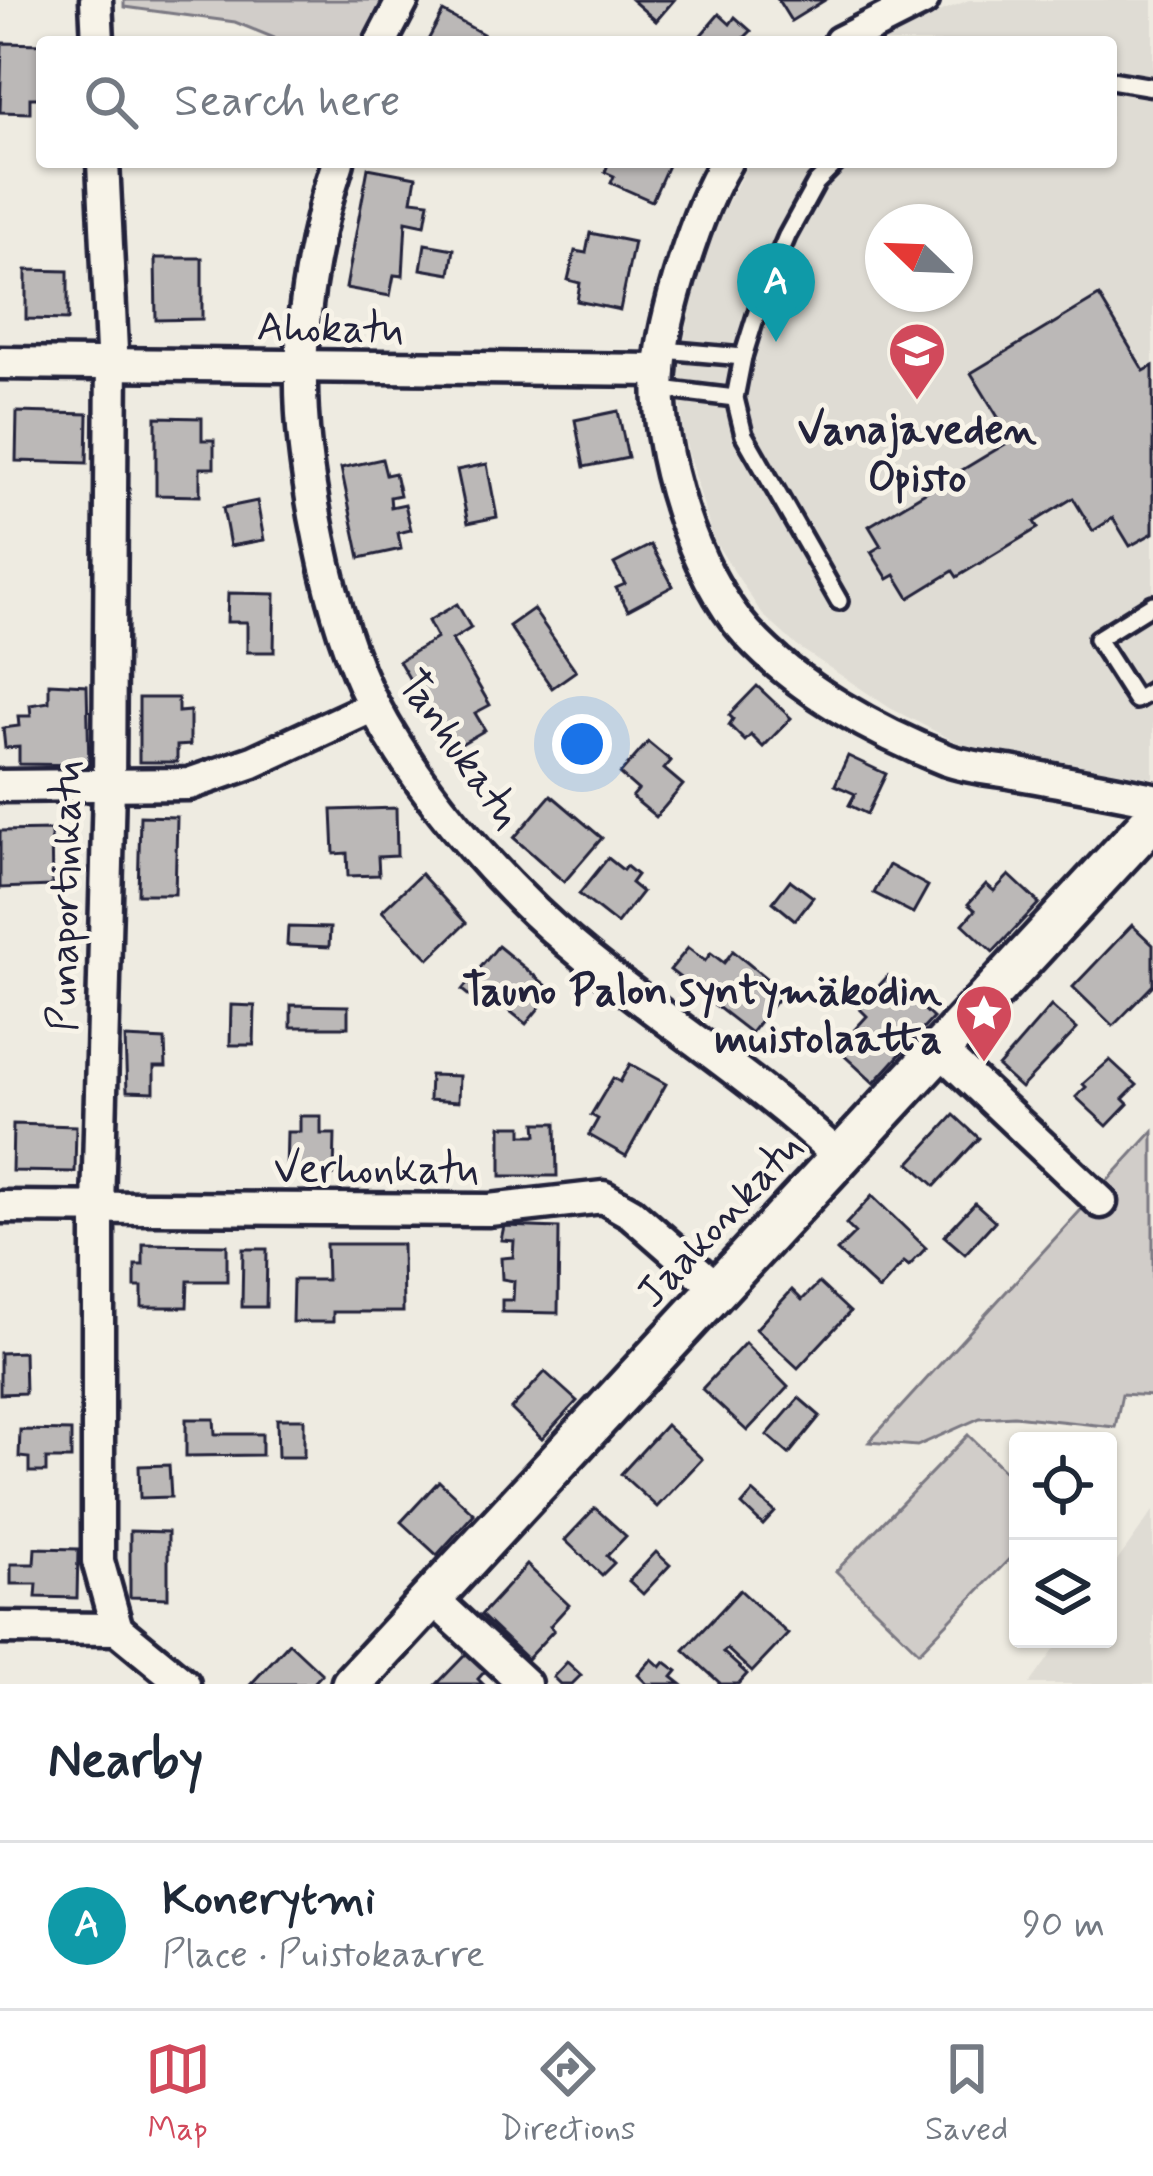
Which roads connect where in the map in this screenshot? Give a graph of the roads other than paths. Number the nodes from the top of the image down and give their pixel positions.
1 (96, 0) edge
2 (404, 0) edge
3 (923, 0) edge
4 (98, 36) edge
5 (384, 36) edge
6 (850, 36) edge
7 (1117, 81) edge
8 (1153, 88) edge
9 (103, 168) edge
10 (337, 168) edge
11 (723, 168) edge
12 (831, 168) edge
13 (743, 357) junction
14 (0, 363) edge
15 (110, 364) junction
16 (301, 369) junction
17 (662, 370) junction
18 (736, 398) junction
19 (839, 601) dead end
20 (1153, 604) edge
21 (1153, 690) edge
22 (374, 706) junction
23 (0, 786) edge
24 (109, 786) junction
25 (1153, 799) edge
26 (1153, 819) edge
27 (940, 1050) junction
28 (840, 1158) junction
29 (1101, 1202) dead end
30 (0, 1207) edge
31 (98, 1208) junction
32 (719, 1290) junction
33 (431, 1598) junction
34 (0, 1628) edge
35 (117, 1628) junction
36 (184, 1684) edge
37 (352, 1684) edge
38 (525, 1684) edge

1 - 4 street
2 - 5 street
3 - 6 street
7 - 8 lane
9 - 15 street, Punaportinkatu
10 - 16 street, Tanhukatu
11 - 17 street
12 - 13 lane
13 - 17 lane
13 - 18 lane
14 - 15 street, Ahokatu
15 - 16 street, Ahokatu
15 - 24 street, Punaportinkatu
16 - 17 street, Ahokatu
16 - 22 street, Tanhukatu
17 - 18 lane
17 - 25 street
18 - 19 lane
20 - 21 lane
22 - 24 street
22 - 28 street, Tanhukatu
23 - 24 street
24 - 31 street, Punaportinkatu
26 - 27 street, Jaakonkatu
27 - 28 street, Jaakonkatu
27 - 29 street
28 - 32 street, Jaakonkatu
30 - 31 street, Verhonkatu
31 - 32 street, Verhonkatu
31 - 35 street, Punaportinkatu
32 - 33 street, Jaakonkatu
33 - 37 street, Jaakonkatu
33 - 38 street
34 - 35 street
35 - 36 street

